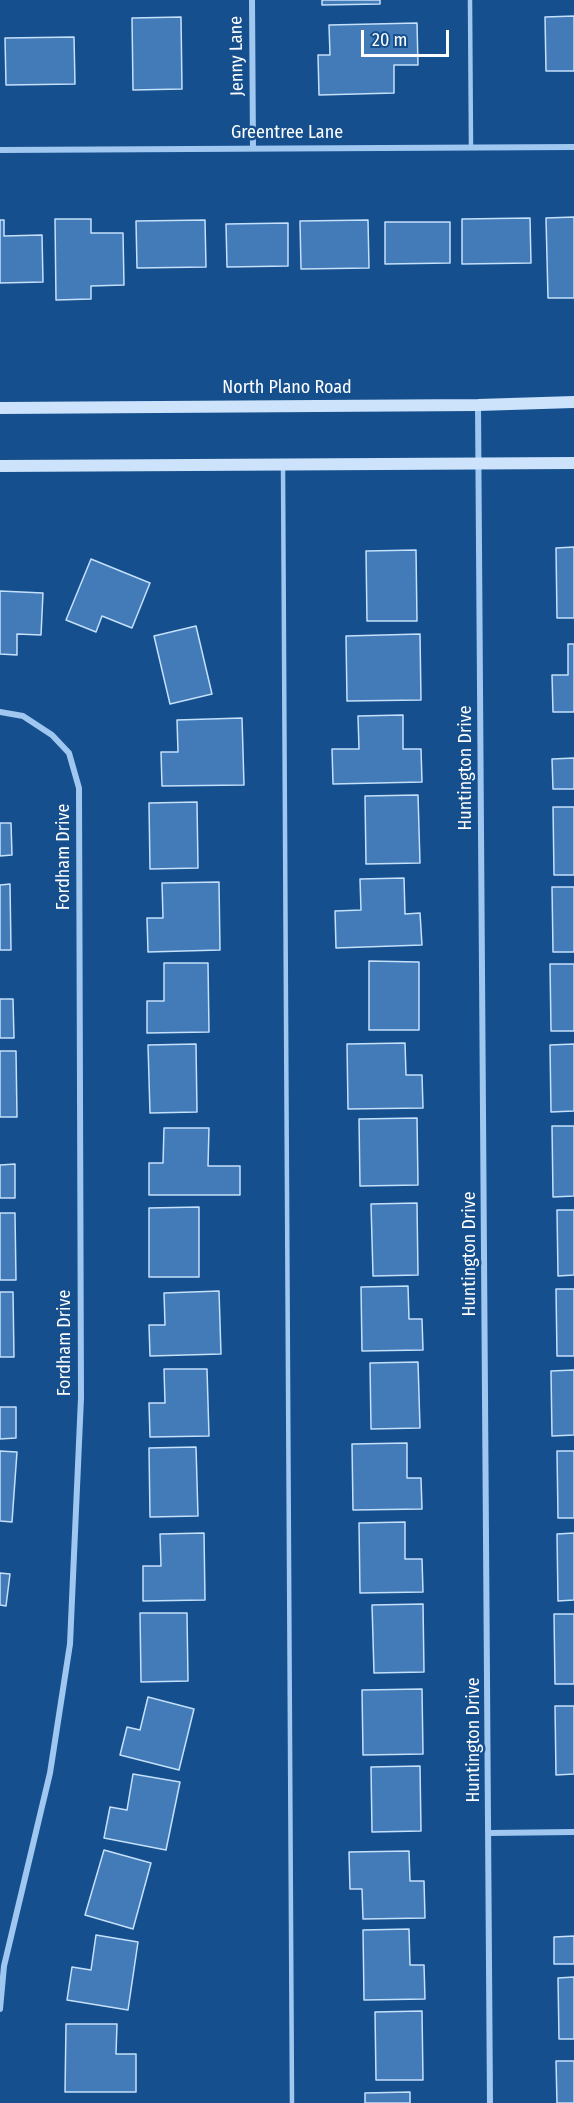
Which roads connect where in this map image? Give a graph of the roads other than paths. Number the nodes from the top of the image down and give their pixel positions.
1 (252, 0) edge
2 (470, 0) edge
3 (471, 147) junction
4 (574, 147) edge
5 (253, 148) junction
6 (0, 150) edge
7 (574, 402) edge
8 (478, 405) junction
9 (0, 408) edge
10 (574, 463) edge
11 (283, 465) junction
12 (479, 465) junction
13 (0, 466) edge
14 (0, 712) edge
15 (574, 1832) edge
16 (489, 1833) junction
17 (0, 2009) edge
18 (292, 2103) edge
19 (490, 2103) edge

1 - 5 street, Jenny Lane
2 - 3 lane
3 - 4 street, Greentree Lane
3 - 5 street, Greentree Lane
5 - 6 street, Greentree Lane
7 - 8 main road, North Plano Road
8 - 9 main road, North Plano Road
8 - 12 street, Huntington Drive
10 - 12 main road
11 - 12 main road
11 - 13 main road
11 - 18 lane
12 - 16 street, Huntington Drive
14 - 17 street, Fordham Drive
15 - 16 street
16 - 19 street, Huntington Drive

